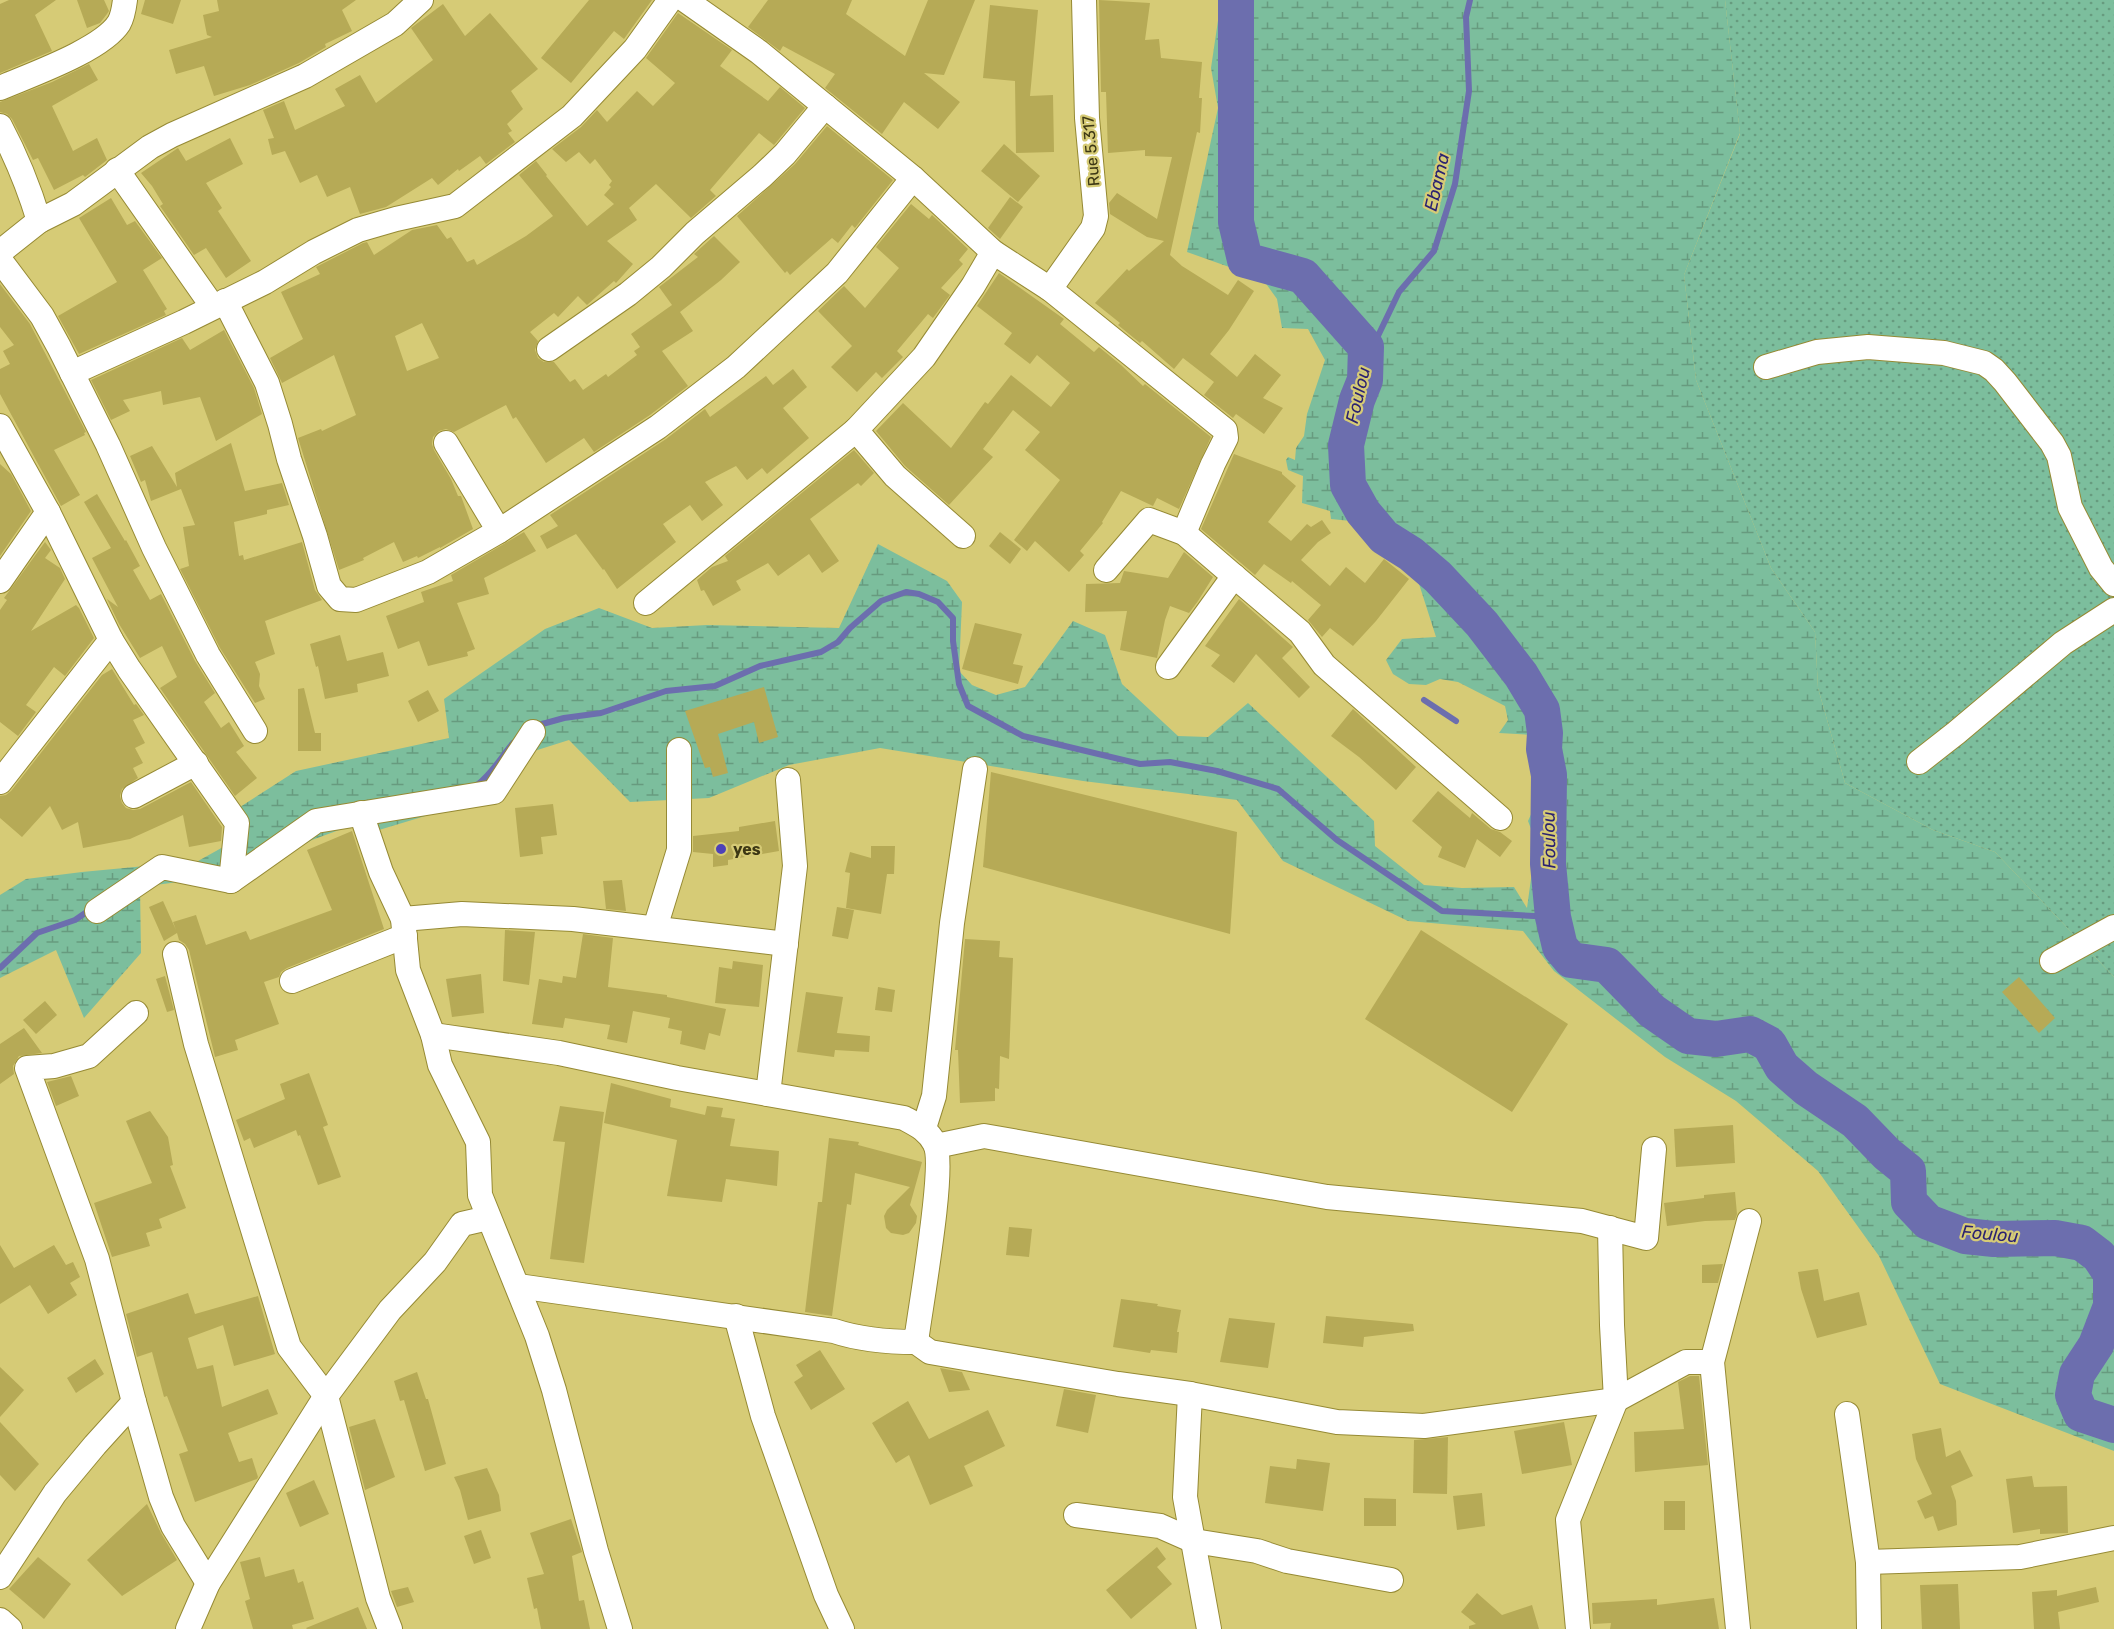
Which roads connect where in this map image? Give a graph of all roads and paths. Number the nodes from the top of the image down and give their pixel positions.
1 (125, 0) edge
2 (421, 0) edge
3 (670, 0) edge
4 (686, 0) edge
5 (1078, 1) edge
6 (0, 88) edge
7 (825, 106) junction
8 (0, 126) edge
9 (117, 170) junction
10 (913, 178) junction
11 (39, 221) junction
12 (0, 252) edge
13 (993, 252) junction
14 (0, 260) edge
15 (1050, 289) junction
16 (219, 304) junction
17 (549, 349) dead end
18 (1766, 367) dead end
19 (72, 373) junction
20 (856, 430) junction
21 (2, 435) edge
22 (446, 443) dead end
23 (48, 512) junction
24 (499, 531) junction
25 (1184, 533) junction
26 (963, 536) dead end
27 (1106, 570) dead end
28 (1234, 576) junction
29 (0, 581) edge
30 (2114, 584) edge
31 (646, 603) dead end
32 (2114, 610) edge
33 (111, 640) junction
34 (1168, 667) dead end
35 (255, 731) dead end
36 (533, 732) dead end
37 (679, 750) dead end
38 (1918, 762) dead end
39 (196, 763) junction
40 (975, 769) dead end
41 (4, 771) edge
42 (788, 780) dead end
43 (134, 796) dead end
44 (362, 813) junction
45 (1500, 818) dead end
46 (231, 881) junction
47 (97, 911) dead end
48 (2114, 927) edge
49 (404, 928) junction
50 (655, 928) junction
51 (786, 944) junction
52 (175, 954) dead end
53 (2052, 961) dead end
54 (292, 981) dead end
55 (136, 1013) dead end
56 (433, 1035) junction
57 (768, 1094) junction
58 (930, 1137) junction
59 (1654, 1149) dead end
60 (488, 1218) junction
61 (1749, 1221) dead end
62 (1611, 1228) junction
63 (518, 1286) junction
64 (736, 1317) junction
65 (916, 1342) junction
66 (1712, 1362) junction
67 (1190, 1394) junction
68 (326, 1396) junction
69 (1616, 1400) junction
70 (134, 1402) junction
71 (1847, 1414) dead end
72 (1076, 1515) dead end
73 (2114, 1538) edge
74 (1194, 1541) junction
75 (1868, 1562) junction
76 (0, 1577) edge
77 (1391, 1580) dead end
78 (208, 1583) junction
79 (0, 1620) edge
80 (10, 1629) edge
81 (188, 1629) edge
82 (390, 1629) edge
83 (620, 1629) edge
84 (842, 1629) edge
85 (1209, 1629) edge
86 (1578, 1629) edge
87 (1738, 1629) edge
88 (1869, 1629) edge

1 - 6 street
2 - 9 street
3 - 16 street
4 - 7 street
5 - 15 street, Rue 5.317
7 - 10 street
7 - 17 street
8 - 11 street
9 - 11 street
9 - 16 street
10 - 13 street
10 - 24 street
11 - 12 street
13 - 15 street
13 - 20 street
14 - 19 street
15 - 25 street
16 - 19 street
16 - 24 street
18 - 30 street
19 - 35 street
20 - 26 street
20 - 31 street
21 - 23 street
22 - 24 street
23 - 29 street
23 - 33 street
25 - 27 street
25 - 28 street
28 - 34 street
28 - 45 street
32 - 38 street
33 - 39 street
33 - 41 street
36 - 44 street
37 - 50 street
39 - 43 street
39 - 46 street
40 - 58 street
42 - 51 street
44 - 46 street
44 - 49 street
46 - 47 street
48 - 53 street
49 - 50 street
49 - 54 street
49 - 56 street
50 - 51 street
51 - 57 street
52 - 68 street
55 - 70 street
56 - 57 street
56 - 60 street
57 - 58 street
58 - 62 street
58 - 65 street
59 - 62 street
60 - 63 street
60 - 68 street
61 - 66 street
62 - 69 street
63 - 64 street
63 - 83 street
64 - 65 street
64 - 84 street
65 - 67 street
66 - 69 street
66 - 87 street
67 - 69 street
67 - 74 street
68 - 78 street
68 - 82 street
69 - 86 street
70 - 76 street
70 - 78 street
71 - 75 street
72 - 74 street
73 - 75 street
74 - 77 street
74 - 85 street
75 - 88 street
78 - 81 street
79 - 80 street

